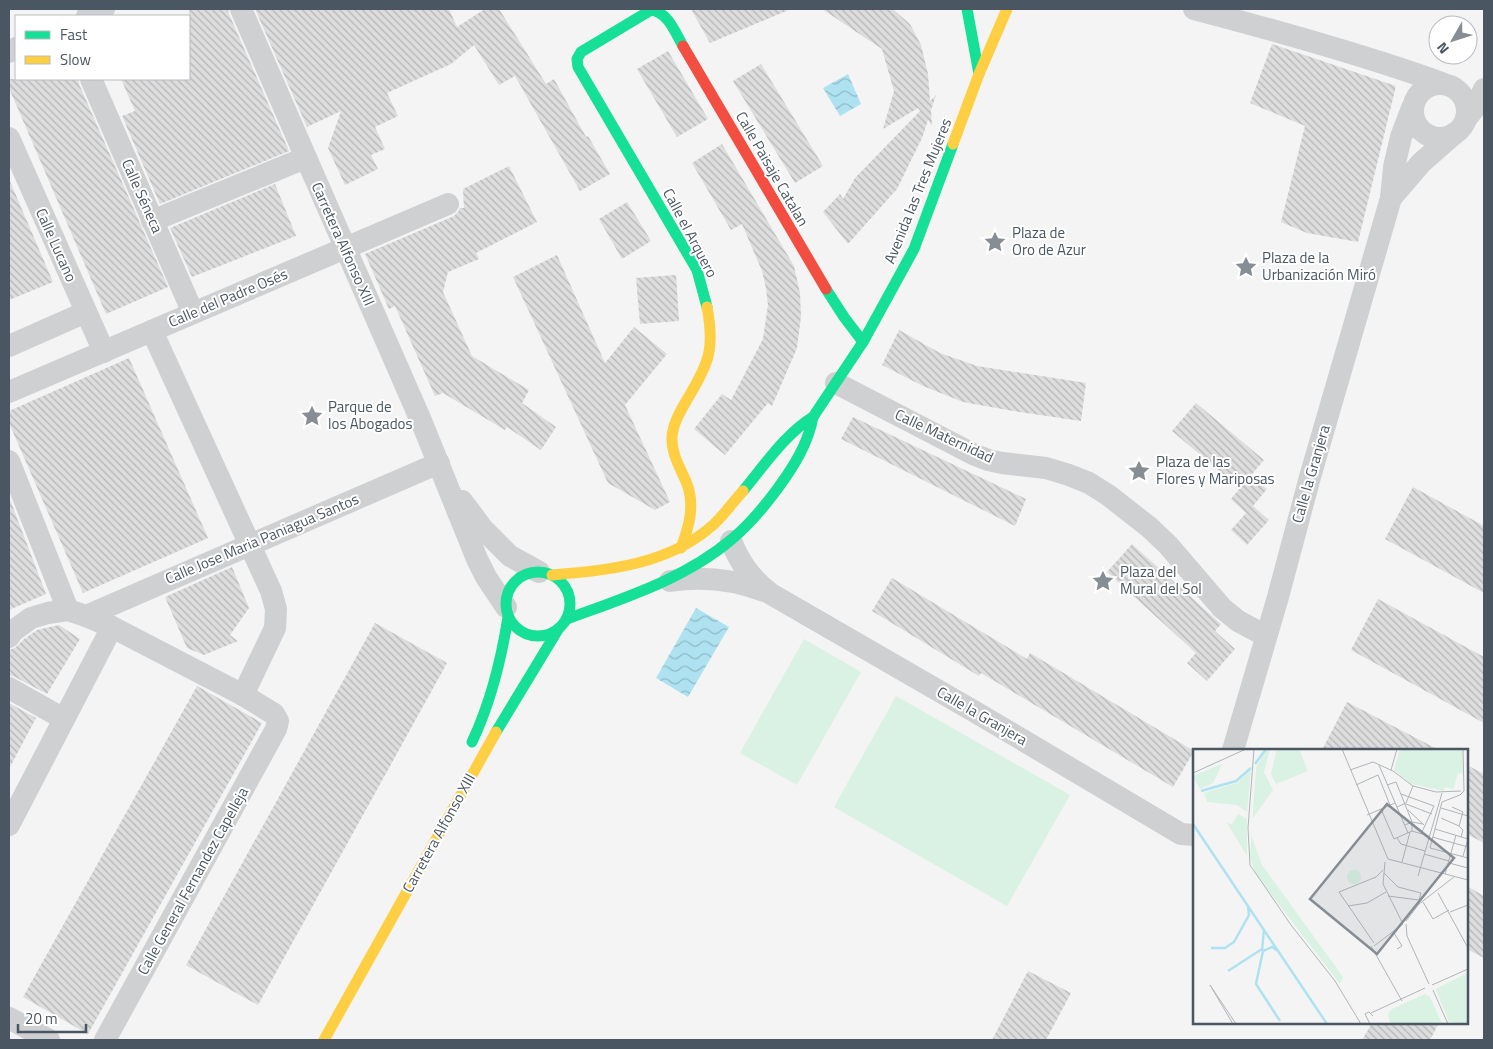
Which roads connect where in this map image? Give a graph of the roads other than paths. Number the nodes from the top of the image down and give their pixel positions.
1 (104, 9) edge
2 (241, 9) edge
3 (1007, 9) edge
4 (1194, 9) edge
5 (971, 10) edge
6 (90, 15) edge
7 (577, 59) joint
8 (1400, 68) junction
9 (979, 74) junction
10 (1484, 75) edge
11 (91, 80) edge
12 (1449, 86) junction
13 (1484, 89) edge
14 (1413, 104) junction
15 (1461, 126) junction
16 (9, 138) edge
17 (306, 158) junction
18 (1391, 198) junction
19 (448, 204) dead end
20 (152, 220) junction
21 (345, 248) junction
22 (86, 312) junction
23 (193, 313) junction
24 (152, 331) junction
25 (864, 342) junction
26 (9, 346) edge
27 (104, 352) junction
28 (836, 383) junction
29 (9, 392) edge
30 (813, 416) junction
31 (9, 460) edge
32 (442, 471) junction
33 (16, 498) edge
34 (731, 541) junction
35 (249, 545) junction
36 (681, 548) junction
37 (546, 573) junction
38 (664, 582) junction
39 (771, 594) junction
40 (507, 612) junction
41 (77, 613) junction
42 (567, 619) junction
43 (112, 627) junction
44 (559, 628) junction
45 (1266, 636) junction
46 (9, 637) edge
47 (9, 688) edge
48 (243, 695) junction
49 (64, 719) junction
50 (1233, 749) edge
51 (465, 754) dead end
52 (9, 825) edge
53 (1193, 835) edge
54 (9, 1018) edge
55 (49, 1040) edge
56 (105, 1040) edge
57 (324, 1040) edge

1 - 6 street
2 - 17 street, Carretera Alfonso XIII
3 - 9 street, Avenida las Tres Mujeres
4 - 8 street
5 - 9 street
7 - 25 street, Calle Paisaje Catalan
7 - 36 street, Calle el Arquero
8 - 12 street
8 - 14 street
9 - 25 street, Avenida las Tres Mujeres
10 - 12 street
11 - 20 street, Calle Séneca
12 - 14 street
12 - 15 street
13 - 15 street, Calle la Granjera
14 - 15 street
14 - 18 street, Calle la Granjera
15 - 18 street, Calle la Granjera
16 - 22 street, Calle Lucano
17 - 20 street
17 - 21 street, Carretera Alfonso XIII
18 - 45 street, Calle la Granjera
19 - 21 street, Calle del Padre Osés
20 - 23 street, Calle Séneca
21 - 23 street, Calle del Padre Osés
21 - 32 street, Carretera Alfonso XIII
22 - 26 street
22 - 27 street, Calle Lucano
23 - 24 street, Calle del Padre Osés
24 - 27 street, Calle del Padre Osés
24 - 35 street
25 - 28 street, Avenida las Tres Mujeres
27 - 29 street, Calle del Padre Osés
28 - 30 street, Avenida las Tres Mujeres
28 - 45 street, Calle Maternidad
30 - 34 street, Avenida las Tres Mujeres
30 - 36 street, Avenida las Tres Mujeres
31 - 33 street
32 - 35 street, Calle Jose Maria Paniagua Santos
32 - 37 street, Carretera Alfonso XIII
32 - 40 street, Carretera Alfonso XIII
33 - 41 street
34 - 38 street, Avenida las Tres Mujeres
34 - 39 street, Calle la Granjera
35 - 41 street, Calle Jose Maria Paniagua Santos
35 - 48 street
36 - 37 street, Avenida las Tres Mujeres
37 - 40 street
37 - 42 street
38 - 39 street, Calle la Granjera
38 - 42 street, Avenida las Tres Mujeres
39 - 53 street, Calle la Granjera
40 - 44 street
40 - 51 street, Carretera Alfonso XIII
41 - 43 street
41 - 46 street, Calle Jose Maria Paniagua Santos
42 - 44 street
43 - 48 street
43 - 49 street
44 - 57 street, Carretera Alfonso XIII
45 - 50 street, Calle la Granjera
47 - 49 street
48 - 56 street, Calle General Fernandez Capelleja
49 - 52 street
54 - 55 street

